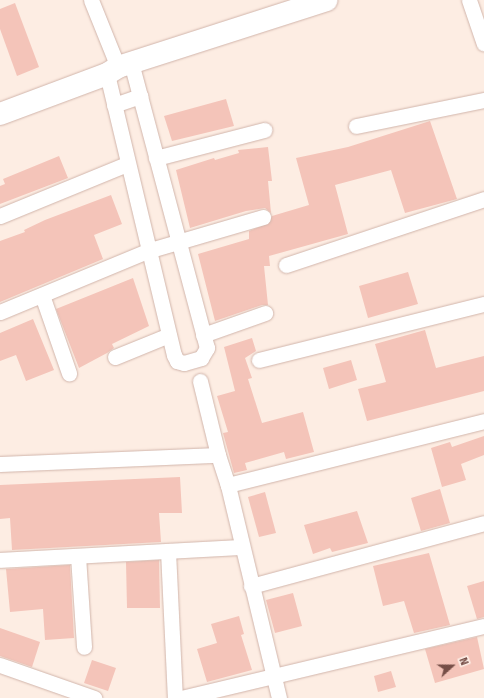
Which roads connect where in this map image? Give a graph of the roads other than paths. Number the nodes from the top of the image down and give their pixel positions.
1 (91, 0) edge
2 (327, 0) edge
3 (469, 0) edge
4 (480, 22) edge
5 (484, 44) edge
6 (119, 68) junction
7 (140, 96) junction
8 (484, 100) edge
9 (114, 105) junction
10 (0, 114) edge
11 (356, 126) dead end
12 (264, 130) dead end
13 (156, 158) junction
14 (127, 164) junction
15 (484, 200) edge
16 (0, 216) edge
17 (263, 217) dead end
18 (180, 242) junction
19 (148, 251) junction
20 (286, 265) dead end
21 (42, 295) junction
22 (484, 304) edge
23 (0, 312) edge
24 (265, 313) dead end
25 (169, 335) junction
26 (204, 335) junction
27 (115, 357) dead end
28 (259, 360) dead end
29 (69, 373) dead end
30 (200, 382) dead end
31 (484, 421) edge
32 (218, 455) junction
33 (0, 464) edge
34 (228, 485) junction
35 (484, 523) edge
36 (242, 547) junction
37 (168, 551) junction
38 (78, 556) junction
39 (0, 560) edge
40 (251, 586) junction
41 (484, 626) edge
42 (84, 647) dead end
43 (0, 665) edge
44 (273, 676) junction
45 (94, 698) edge
46 (175, 698) edge
47 (180, 698) edge
48 (279, 698) edge

1 - 6 street
2 - 6 street
3 - 4 street
4 - 5 street
6 - 7 street
6 - 9 street
6 - 10 street
7 - 9 street
7 - 13 street
8 - 11 street
9 - 14 street
12 - 13 street
13 - 18 street
14 - 16 street
14 - 19 street
15 - 20 street
17 - 18 street
18 - 19 street
18 - 26 street
19 - 21 street
19 - 25 street
21 - 23 street
21 - 29 street
22 - 28 street
24 - 26 street
25 - 26 street
25 - 27 street
30 - 32 street
31 - 34 street
32 - 33 street
32 - 34 street
34 - 36 street
35 - 40 street
36 - 37 street
36 - 40 street
37 - 38 street
37 - 46 street
38 - 39 street
38 - 42 street
40 - 44 street
41 - 44 street
43 - 45 street
44 - 47 street
44 - 48 street

